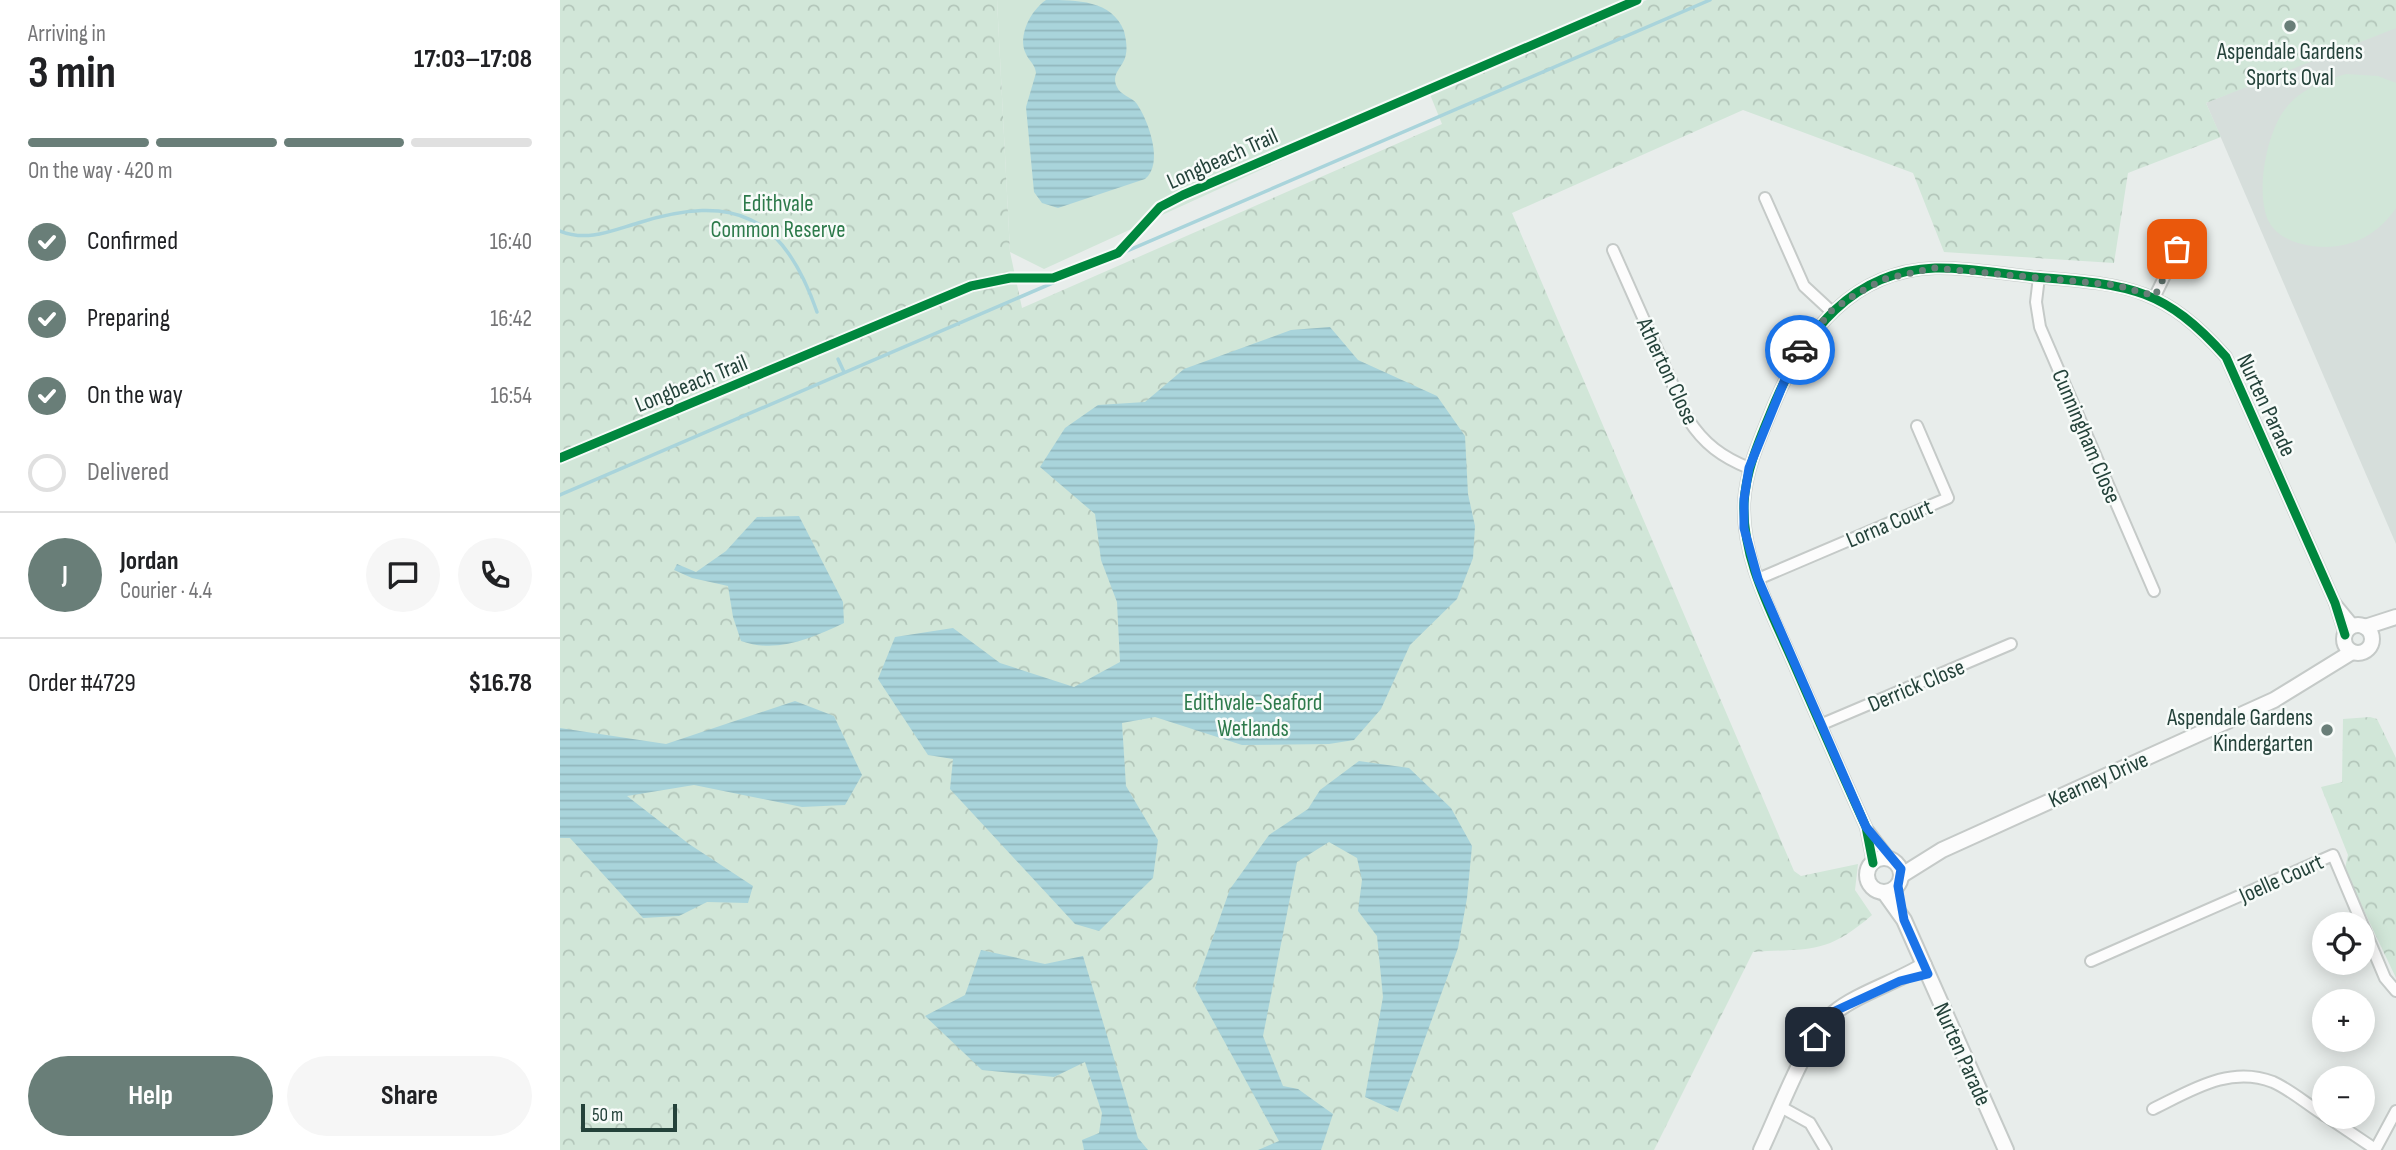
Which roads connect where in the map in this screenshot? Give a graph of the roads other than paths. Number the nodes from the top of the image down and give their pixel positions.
1 (1765, 198) dead end
2 (2186, 232) dead end
3 (1612, 250) dead end
4 (2039, 277) junction
5 (2155, 296) junction
6 (1831, 311) junction
7 (1917, 426) dead end
8 (1749, 468) junction
9 (1758, 579) junction
10 (2154, 591) dead end
11 (2355, 636) joint
12 (2011, 644) dead end
13 (1821, 725) junction
14 (1866, 827) junction
15 (1926, 857) junction
16 (1891, 860) junction
17 (1873, 863) junction
18 (1895, 885) junction
19 (2091, 961) dead end
20 (1926, 970) junction
21 (2396, 991) edge
22 (1781, 1107) junction
23 (2312, 1108) edge
24 (2153, 1109) dead end
25 (2396, 1111) edge
26 (2345, 1129) edge
27 (2375, 1149) edge
28 (1761, 1150) edge
29 (1826, 1150) edge
30 (2006, 1150) edge

1 - 6 street
2 - 5 street
3 - 8 street, Atherton Close
4 - 5 street, Nurten Parade
4 - 6 street, Nurten Parade
4 - 10 street, Cunningham Close
5 - 11 street, Nurten Parade
6 - 8 street, Nurten Parade
7 - 9 street, Lorna Court
8 - 9 street, Nurten Parade
9 - 13 street, Nurten Parade
11 - 15 street, Kearney Drive
12 - 13 street, Derrick Close
13 - 14 street, Nurten Parade
14 - 16 street, Nurten Parade
14 - 17 street, Nurten Parade
15 - 16 street, Kearney Drive
15 - 18 street, Kearney Drive
16 - 17 street, Kearney Drive
16 - 18 street
17 - 18 street
18 - 20 street, Nurten Parade
19 - 21 street, Joelle Court
20 - 22 street
20 - 30 street, Nurten Parade
22 - 28 street
22 - 29 street
23 - 24 street
25 - 27 street
26 - 27 street

